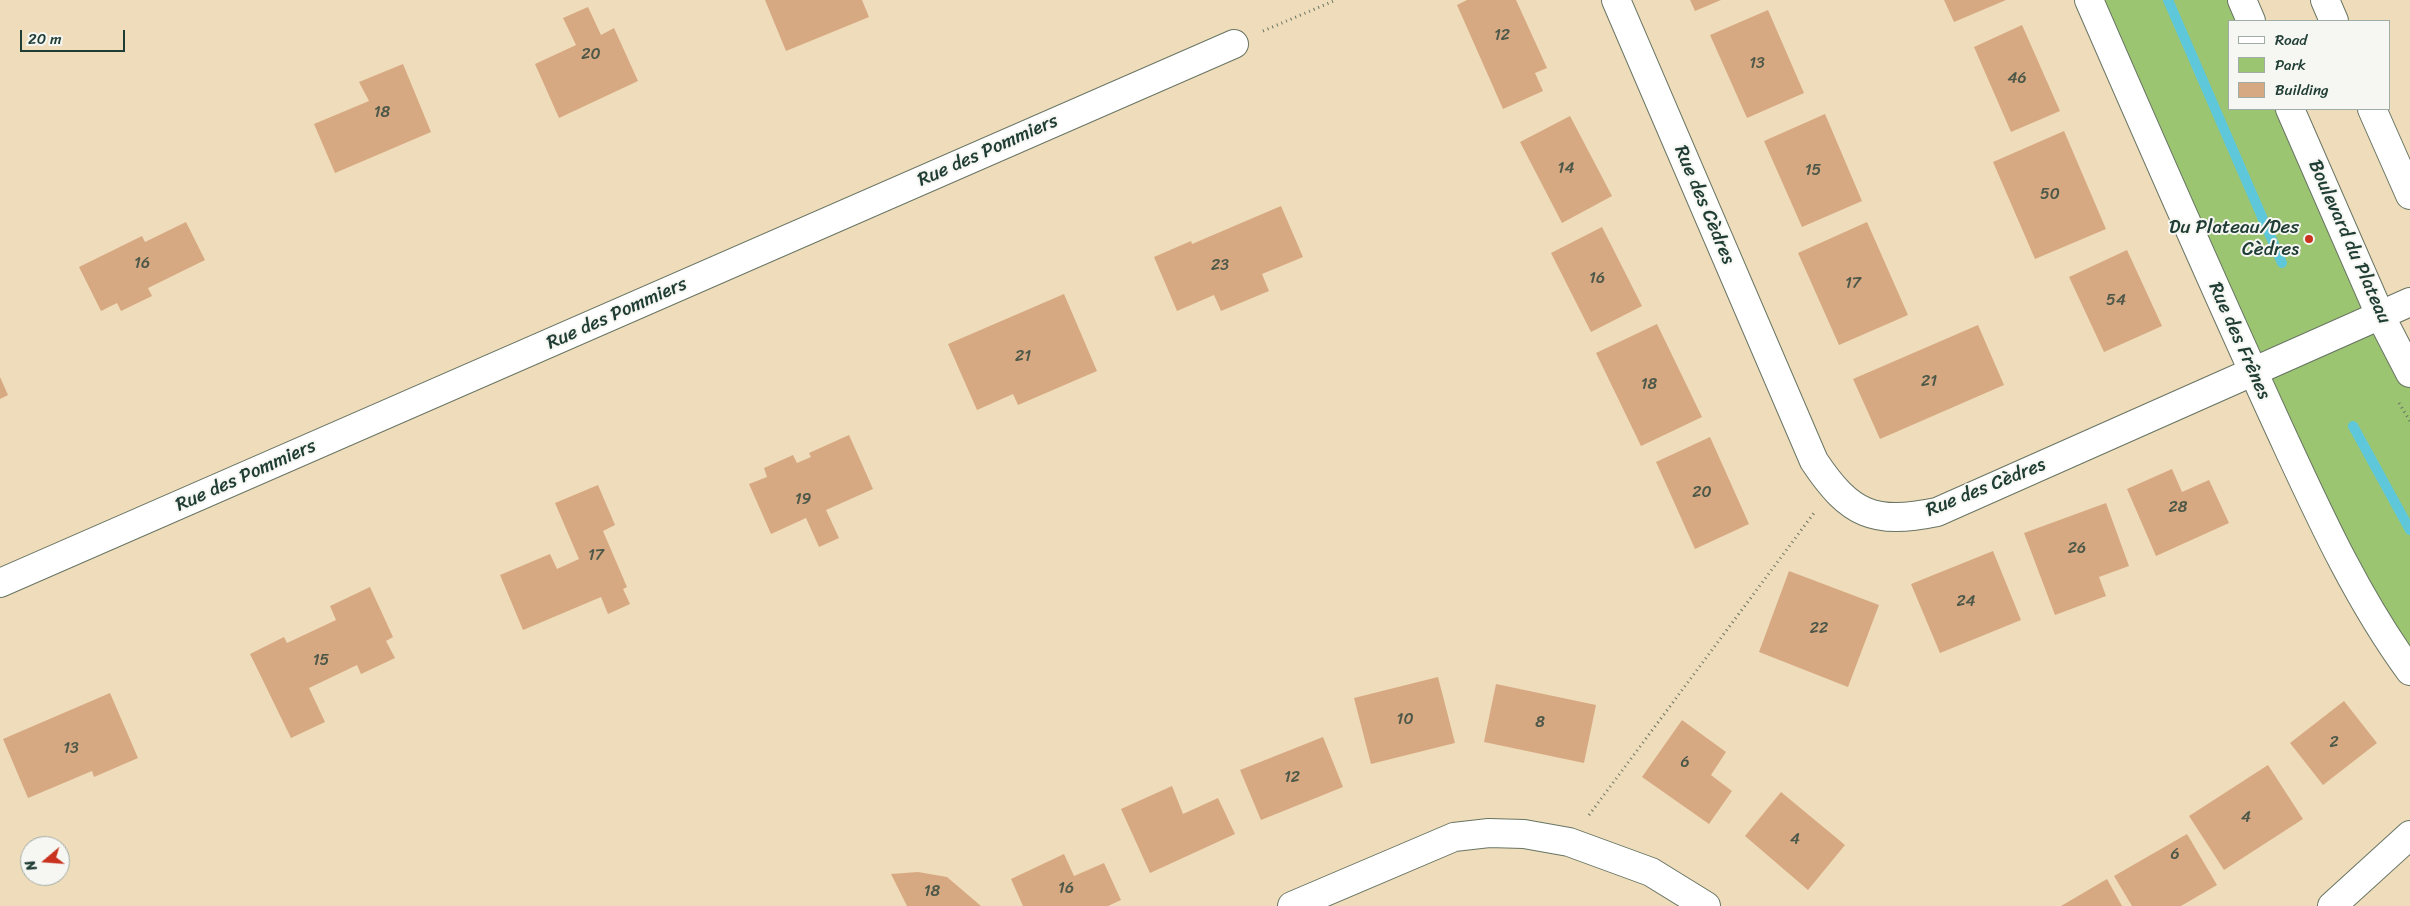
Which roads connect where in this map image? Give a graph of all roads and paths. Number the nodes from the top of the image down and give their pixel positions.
1 (1336, 0) edge
2 (1616, 0) edge
3 (2089, 0) edge
4 (2242, 0) edge
5 (2325, 0) edge
6 (2251, 20) edge
7 (2334, 20) edge
8 (1234, 44) joint
9 (2290, 110) edge
10 (2372, 110) edge
11 (2410, 196) edge
12 (2410, 302) edge
13 (2380, 315) junction
14 (2252, 372) junction
15 (2410, 373) edge
16 (1832, 488) junction
17 (0, 583) edge
18 (2410, 672) edge
19 (2410, 835) edge
20 (1569, 842) junction
21 (1292, 906) edge
22 (1706, 906) edge
23 (2332, 906) edge

1 - 8 path
2 - 16 street, Rue des Cèdres
3 - 14 street, Rue des Frênes
4 - 6 street
5 - 7 street
8 - 17 street, Rue des Pommiers
9 - 13 street, Boulevard du Plateau
10 - 11 street
12 - 13 street, Rue des Cèdres
13 - 14 street, Rue des Cèdres
13 - 15 street, Boulevard du Plateau
14 - 16 street, Rue des Cèdres
14 - 18 street, Rue des Frênes
16 - 20 path
19 - 23 street
20 - 21 street
20 - 22 street

